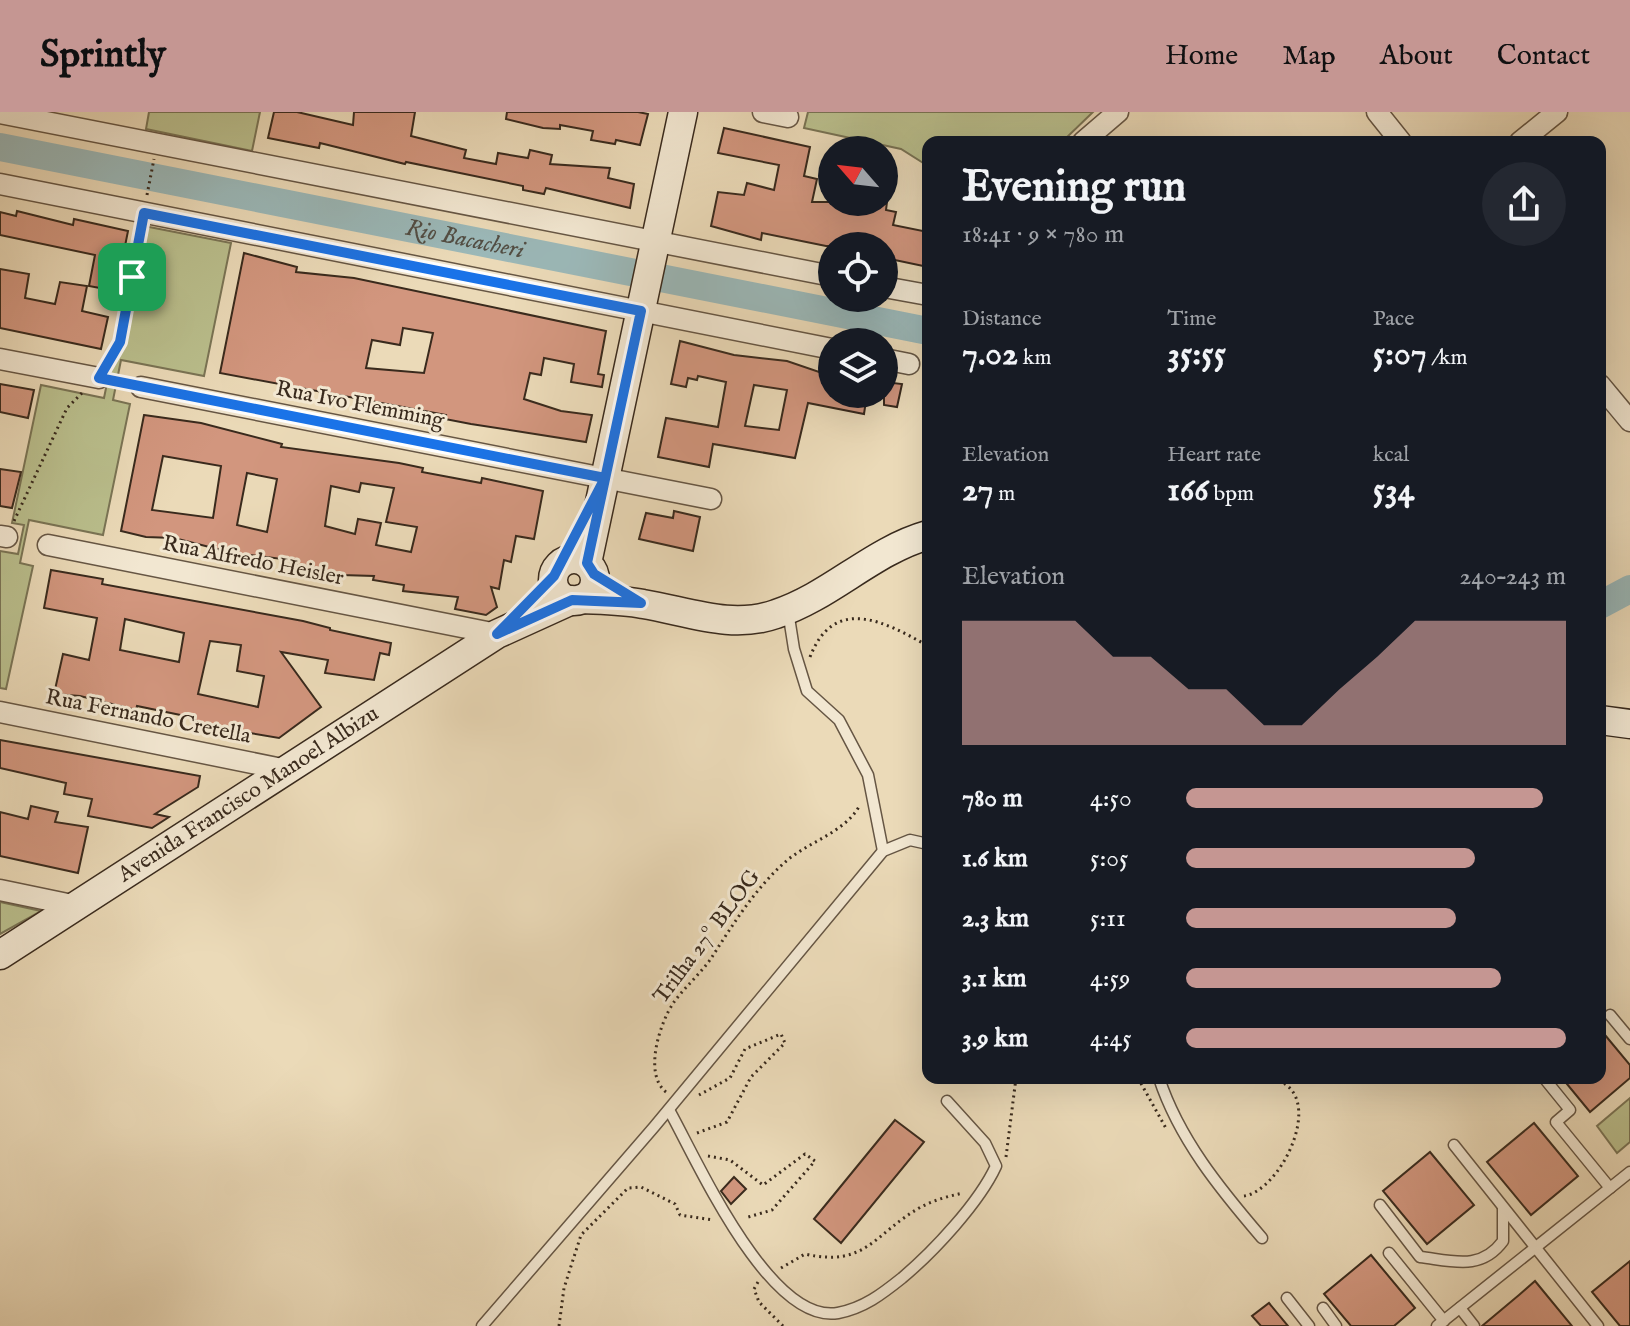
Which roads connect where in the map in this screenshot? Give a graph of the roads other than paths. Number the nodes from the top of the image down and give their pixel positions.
1 (683, 112) edge
2 (763, 112) edge
3 (1118, 112) edge
4 (1377, 112) edge
5 (1557, 112) edge
6 (0, 113) edge
7 (788, 117) dead end
8 (1094, 136) edge
9 (1396, 136) edge
10 (1527, 136) edge
11 (0, 184) edge
12 (654, 246) junction
13 (818, 274) edge
14 (898, 290) edge
15 (922, 294) edge
16 (642, 303) junction
17 (818, 346) edge
18 (0, 359) edge
19 (898, 362) edge
20 (909, 364) dead end
21 (99, 378) road end
22 (141, 387) dead end
23 (1606, 392) edge
24 (1630, 421) edge
25 (605, 478) junction
26 (711, 499) dead end
27 (922, 538) edge
28 (48, 545) dead end
29 (574, 569) junction
30 (577, 600) junction
31 (641, 603) junction
32 (788, 609) junction
33 (497, 634) junction
34 (0, 712) edge
35 (1606, 721) edge
36 (1630, 724) edge
37 (287, 770) junction
38 (922, 843) edge
39 (883, 851) junction
40 (0, 890) edge
41 (77, 906) junction
42 (0, 955) edge
43 (1610, 1015) dead end
44 (1630, 1039) edge
45 (1161, 1084) edge
46 (1549, 1084) edge
47 (947, 1101) dead end
48 (669, 1110) junction
49 (1454, 1145) dead end
50 (1630, 1172) edge
51 (1610, 1188) junction
52 (1380, 1205) dead end
53 (1503, 1207) junction
54 (1262, 1238) dead end
55 (1535, 1247) junction
56 (1389, 1253) dead end
57 (1490, 1256) junction
58 (1503, 1273) junction
59 (1287, 1298) dead end
60 (1323, 1308) dead end
61 (1460, 1308) junction
62 (1441, 1323) edge
63 (482, 1326) edge
64 (1309, 1326) edge
65 (1336, 1326) edge
66 (1474, 1326) edge
67 (1598, 1326) edge

1 - 12 street
2 - 7 street
3 - 8 street
4 - 9 street
5 - 10 street
6 - 12 street
11 - 16 street
12 - 13 street
12 - 16 street
14 - 15 street
16 - 17 street
16 - 25 street
18 - 21 street
19 - 20 street
22 - 25 street, Rua Ivo Flemming
23 - 24 street
25 - 26 street, Rua Ivo Flemming
25 - 29 street
27 - 32 street
28 - 33 street, Rua Alfredo Heisler
29 - 30 street
29 - 31 street
29 - 33 street, Avenida Francisco Manoel Albizu
30 - 31 street
30 - 33 street, Avenida Francisco Manoel Albizu
31 - 32 street
32 - 39 lane
33 - 37 street, Avenida Francisco Manoel Albizu
34 - 37 street, Rua Fernando Cretella
35 - 36 street
37 - 41 street, Avenida Francisco Manoel Albizu
38 - 39 lane
39 - 48 lane
40 - 41 street
41 - 42 street, Avenida Francisco Manoel Albizu
43 - 44 lane
45 - 54 lane
46 - 51 lane
47 - 48 lane
48 - 63 lane
49 - 53 lane
50 - 51 lane
51 - 55 lane
52 - 57 lane
53 - 55 lane
53 - 57 lane
55 - 58 lane
55 - 67 lane
56 - 62 lane
57 - 58 lane
58 - 61 lane
59 - 64 lane
60 - 65 lane
61 - 62 lane
61 - 66 lane

